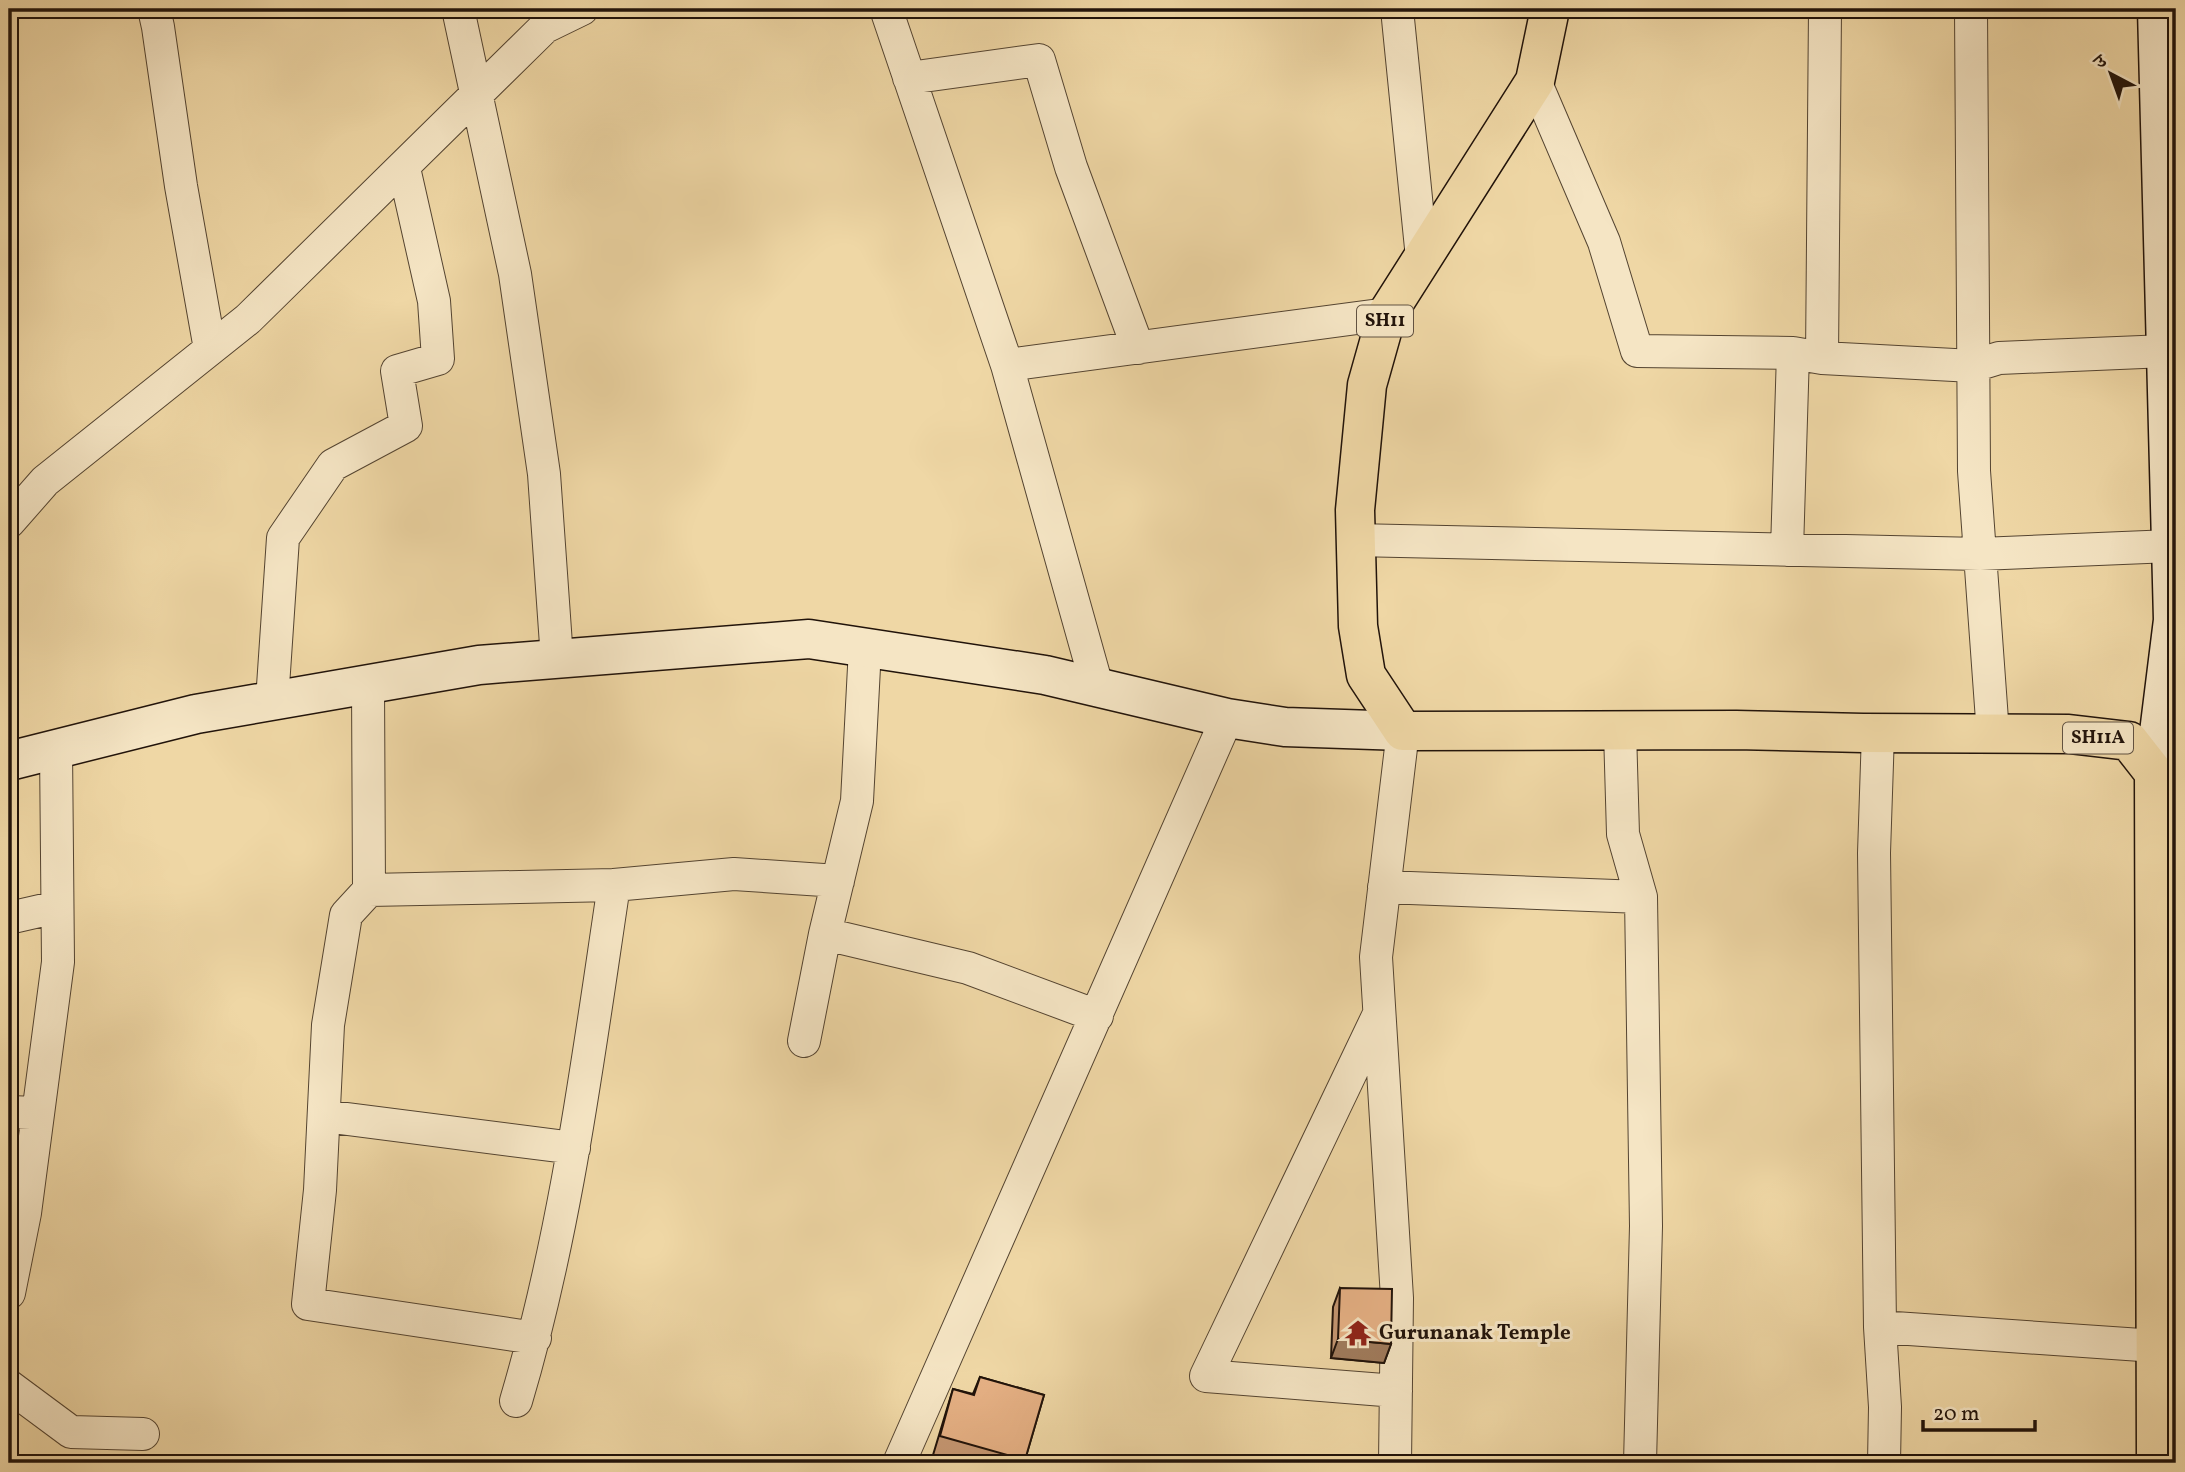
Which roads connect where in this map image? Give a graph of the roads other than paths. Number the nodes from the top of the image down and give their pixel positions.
1 (154, 9) edge
2 (458, 9) edge
3 (582, 9) edge
4 (886, 9) edge
5 (1397, 9) edge
6 (1550, 9) edge
7 (1825, 9) edge
8 (1971, 9) edge
9 (2157, 9) edge
10 (909, 78) junction
11 (1535, 81) junction
12 (475, 95) junction
13 (404, 168) junction
14 (1422, 258) junction
15 (1387, 314) junction
16 (1138, 348) junction
17 (209, 349) junction
18 (2166, 351) junction
19 (1807, 355) junction
20 (1007, 365) junction
21 (1973, 366) junction
22 (9, 522) edge
23 (1354, 540) junction
24 (2171, 547) junction
25 (1787, 550) junction
26 (1980, 554) junction
27 (865, 648) junction
28 (557, 659) junction
29 (368, 684) junction
30 (1097, 686) junction
31 (272, 701) junction
32 (1227, 718) junction
33 (1403, 731) junction
34 (1620, 731) junction
35 (1878, 733) junction
36 (1993, 734) junction
37 (56, 749) junction
38 (9, 761) edge
39 (2154, 774) junction
40 (838, 881) junction
41 (614, 885) junction
42 (1384, 887) junction
43 (369, 890) junction
44 (1641, 897) junction
45 (57, 907) junction
46 (9, 918) edge
47 (825, 934) junction
48 (1379, 1014) junction
49 (1097, 1016) junction
50 (804, 1041) dead end
51 (23, 1113) edge
52 (324, 1116) junction
53 (574, 1147) junction
54 (9, 1293) edge
55 (1880, 1327) junction
56 (534, 1338) junction
57 (2156, 1346) junction
58 (9, 1385) edge
59 (1396, 1391) junction
60 (516, 1401) dead end
61 (143, 1434) dead end
62 (899, 1463) edge
63 (1395, 1463) edge
64 (1640, 1463) edge
65 (1885, 1463) edge
66 (2156, 1463) edge

1 - 17 street
2 - 12 street
3 - 12 street
4 - 10 street
5 - 14 street
6 - 11 main road, SH11
7 - 19 street
8 - 21 street
9 - 18 street
10 - 16 street
10 - 20 street
11 - 14 main road, SH11
11 - 19 street
12 - 13 street
12 - 28 street
13 - 17 street
13 - 31 street
14 - 15 main road, SH11
15 - 16 street
15 - 23 main road, SH11
16 - 20 street
17 - 22 street
18 - 21 street
18 - 24 street
19 - 21 street
19 - 25 street
20 - 30 street
21 - 26 street
23 - 25 street
23 - 33 main road, SH11
24 - 26 street
24 - 39 street
25 - 26 street
26 - 36 street
27 - 28 street
27 - 30 street
27 - 40 street
28 - 29 street
29 - 31 street
29 - 43 street
30 - 32 street
31 - 37 street
32 - 33 street
32 - 49 street
33 - 34 main road, SH11A
33 - 42 street
34 - 35 main road, SH11A
34 - 44 street
35 - 36 main road, SH11A
35 - 55 street
36 - 39 main road, SH11A
37 - 38 street
37 - 45 street
39 - 57 main road, SH11A
40 - 41 street
40 - 47 street
41 - 43 street
41 - 53 street
42 - 44 street
42 - 48 street
43 - 52 street
44 - 64 street
45 - 46 street
45 - 51 street
47 - 49 street
47 - 50 street
48 - 59 street
48 - 59 street
49 - 62 street
51 - 54 street
52 - 53 street
52 - 56 street
53 - 56 street
55 - 57 street
55 - 65 street
56 - 60 street
57 - 66 main road, SH11A
58 - 61 street
59 - 63 street

